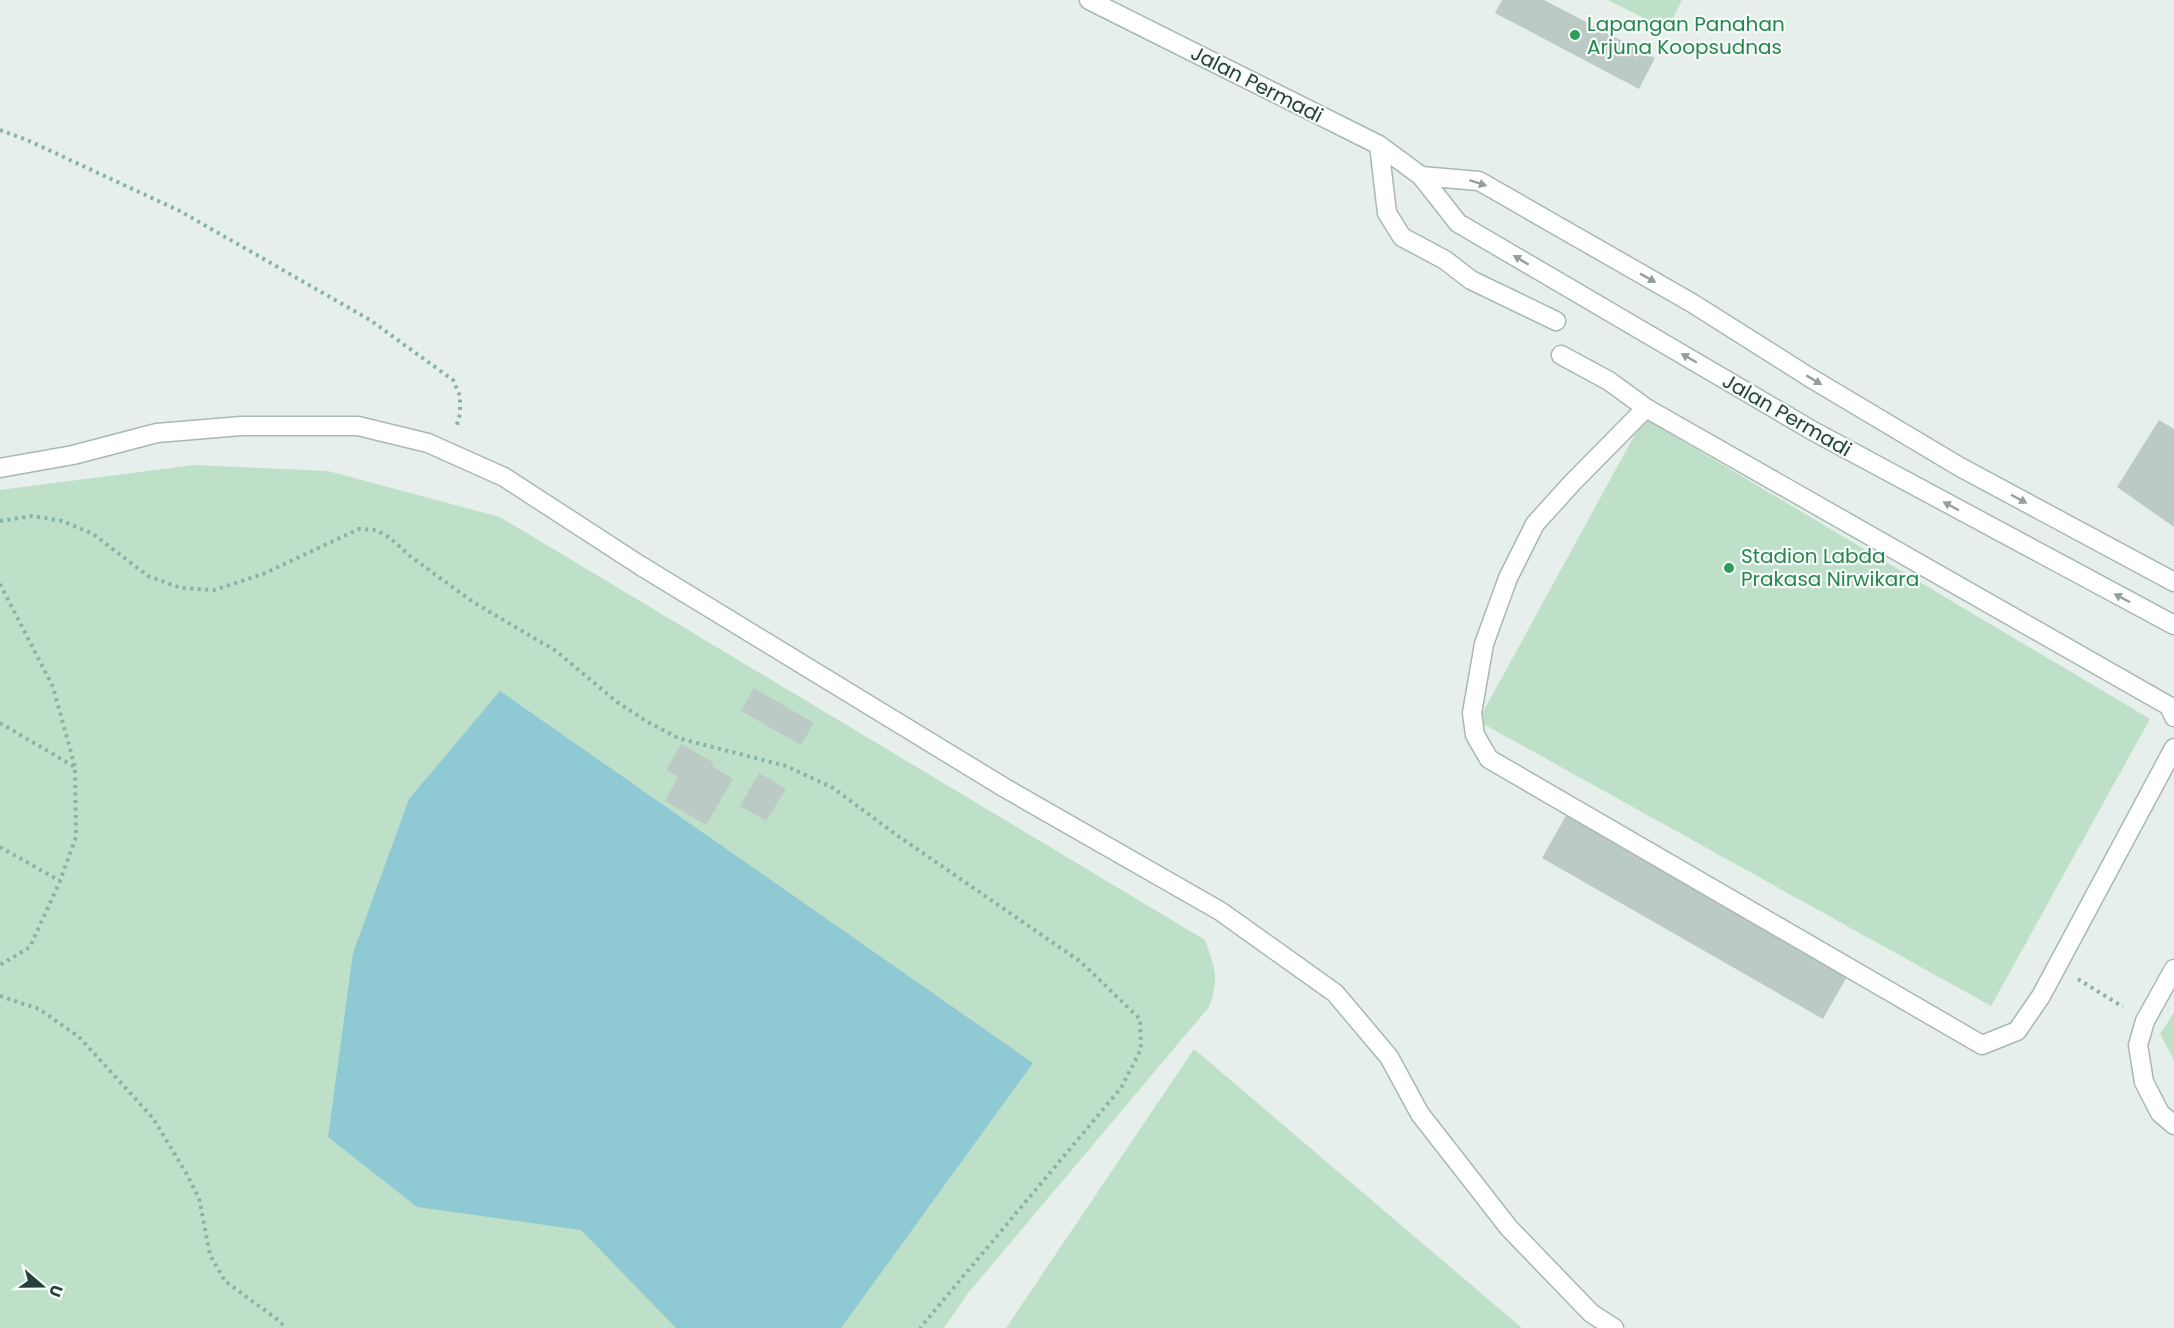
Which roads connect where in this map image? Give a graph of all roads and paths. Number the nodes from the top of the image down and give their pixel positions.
1 (1089, 0) edge
2 (0, 130) edge
3 (1379, 145) junction
4 (1421, 176) junction
5 (1556, 321) dead end
6 (1561, 355) dead end
7 (1646, 408) junction
8 (446, 451) junction
9 (0, 468) edge
10 (0, 522) edge
11 (2174, 582) edge
12 (0, 584) edge
13 (2174, 625) edge
14 (2174, 717) edge
15 (0, 723) edge
16 (2174, 748) edge
17 (75, 767) junction
18 (0, 848) edge
19 (60, 881) junction
20 (0, 966) edge
21 (2057, 966) junction
22 (2174, 969) edge
23 (0, 996) edge
24 (2145, 1021) junction
25 (2174, 1125) edge
26 (286, 1328) edge
27 (920, 1328) edge
28 (1614, 1328) edge

1 - 3 street, Jalan Permadi
2 - 8 path
3 - 4 street, Jalan Permadi
3 - 5 street
4 -> 11 street
13 -> 4 street, Jalan Permadi
6 - 7 street
7 - 14 street
7 - 21 street
8 - 9 street
8 - 28 street
10 - 27 path
12 - 17 path
15 - 17 path
16 - 21 street
17 - 19 path
18 - 19 path
19 - 20 path
21 - 24 path
22 - 24 street
23 - 26 path
24 - 25 street

